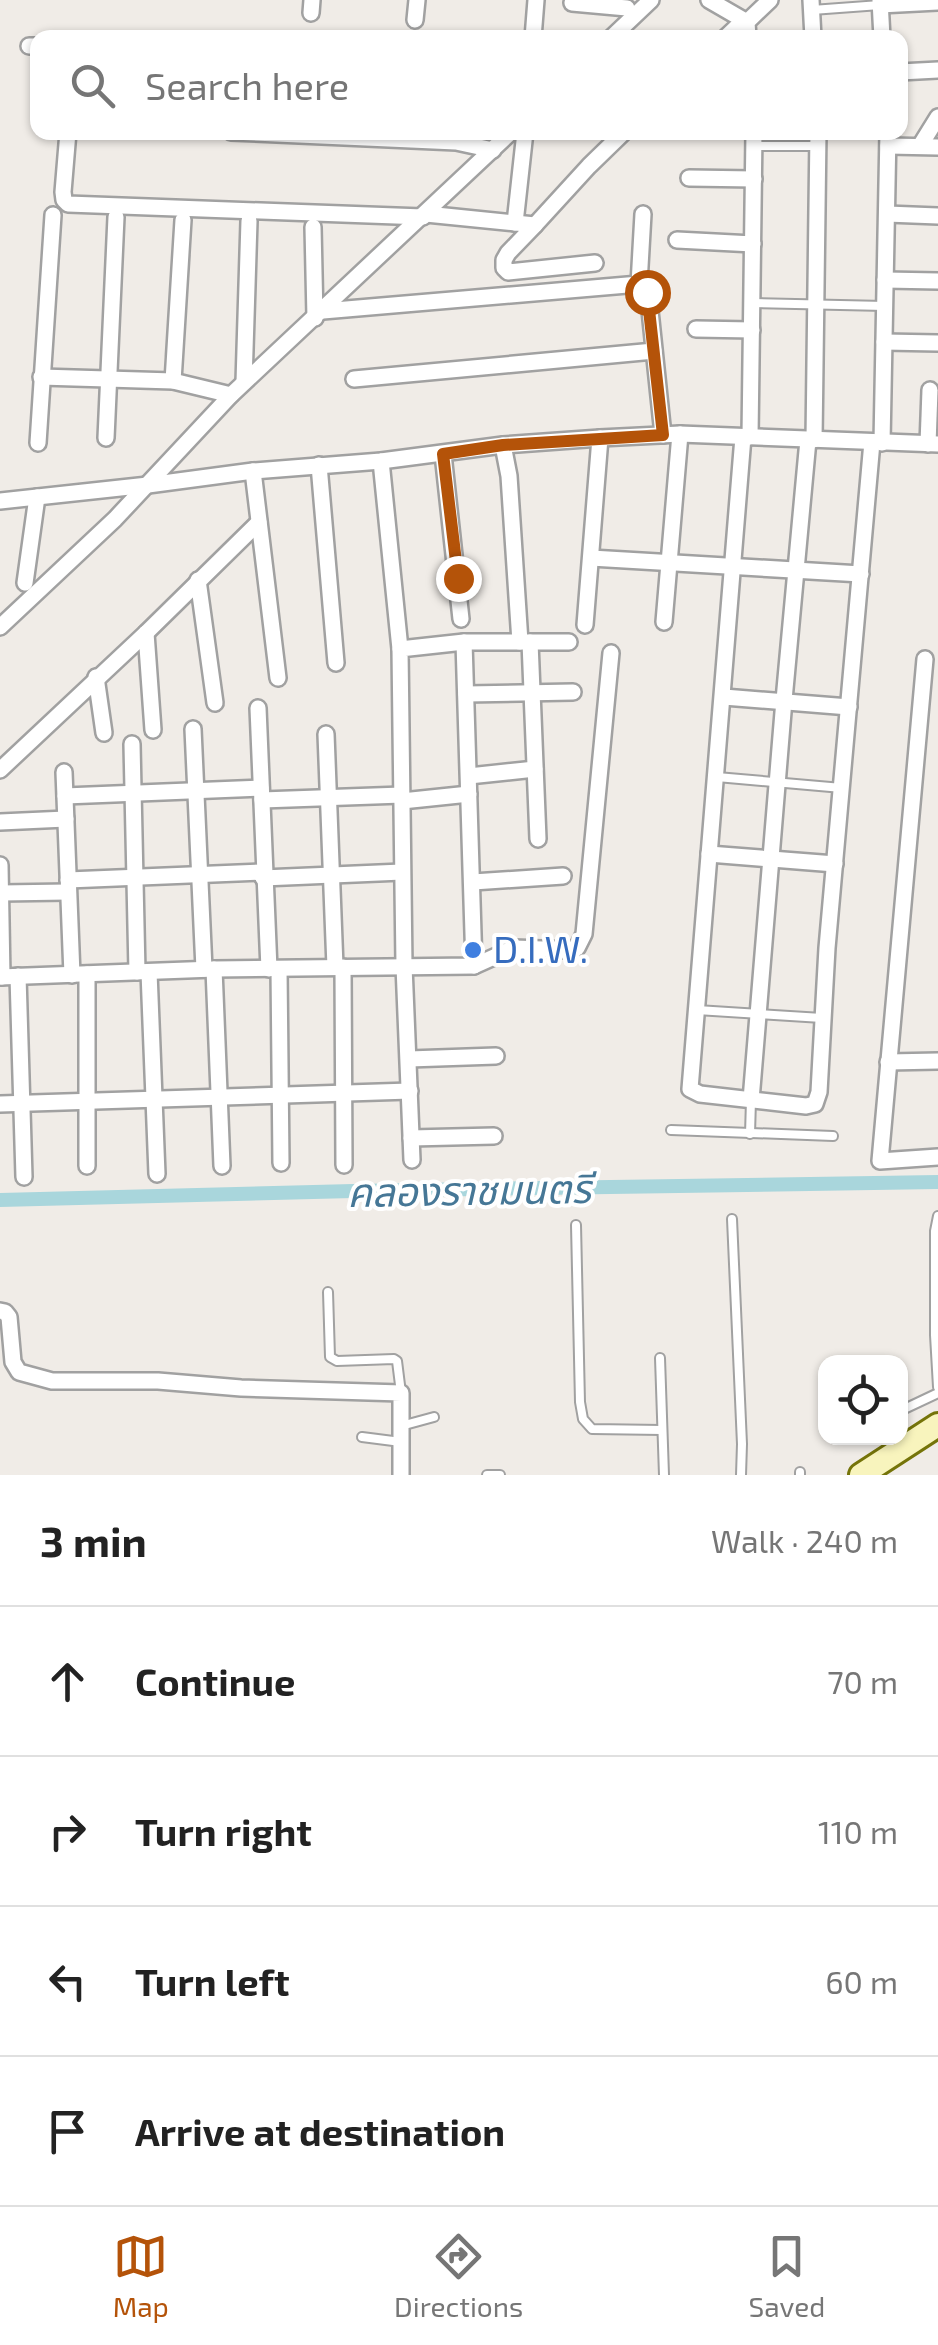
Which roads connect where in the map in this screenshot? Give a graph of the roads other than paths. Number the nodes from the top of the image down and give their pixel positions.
1 (417, 0) edge
2 (536, 0) edge
3 (651, 0) edge
4 (709, 0) edge
5 (770, 0) edge
6 (880, 2) edge
7 (938, 2) edge
8 (572, 3) dead end
9 (812, 5) edge
10 (627, 11) edge
11 (415, 20) dead end
12 (746, 27) edge
13 (534, 30) edge
14 (813, 30) edge
15 (882, 30) edge
16 (938, 70) edge
17 (908, 72) edge
18 (938, 117) edge
19 (68, 140) edge
20 (411, 140) edge
21 (502, 140) edge
22 (524, 140) edge
23 (616, 140) edge
24 (754, 140) edge
25 (819, 140) edge
26 (888, 140) edge
27 (893, 140) edge
28 (920, 146) junction
29 (938, 148) edge
30 (493, 150) junction
31 (689, 178) dead end
32 (754, 179) junction
33 (642, 214) dead end
34 (887, 214) junction
35 (53, 215) dead end
36 (425, 215) junction
37 (938, 216) edge
38 (116, 217) dead end
39 (183, 220) dead end
40 (249, 220) dead end
41 (515, 224) junction
42 (534, 225) junction
43 (313, 227) dead end
44 (677, 240) dead end
45 (753, 244) junction
46 (595, 263) dead end
47 (885, 280) junction
48 (938, 281) edge
49 (638, 284) junction
50 (752, 303) junction
51 (817, 305) junction
52 (885, 306) junction
53 (319, 315) junction
54 (696, 329) dead end
55 (752, 330) junction
56 (884, 342) junction
57 (938, 343) edge
58 (654, 351) junction
59 (42, 377) junction
60 (107, 378) junction
61 (354, 379) dead end
62 (174, 381) junction
63 (244, 382) junction
64 (930, 390) dead end
65 (231, 395) junction
66 (680, 434) junction
67 (663, 435) junction
68 (747, 437) junction
69 (106, 438) dead end
70 (600, 438) junction
71 (811, 440) junction
72 (877, 442) junction
73 (38, 443) dead end
74 (933, 444) edge
75 (503, 445) junction
76 (443, 454) junction
77 (381, 461) junction
78 (318, 465) junction
79 (254, 472) junction
80 (148, 485) junction
81 (37, 497) junction
82 (0, 500) edge
83 (259, 522) junction
84 (591, 558) junction
85 (669, 563) junction
86 (732, 566) junction
87 (796, 570) junction
88 (861, 574) junction
89 (198, 580) junction
90 (25, 583) dead end
91 (462, 619) dead end
92 (664, 622) dead end
93 (585, 625) dead end
94 (0, 627) edge
95 (146, 633) junction
96 (464, 642) junction
97 (525, 642) junction
98 (569, 642) dead end
99 (400, 649) junction
100 (611, 653) dead end
101 (925, 658) dead end
102 (336, 663) dead end
103 (96, 677) junction
104 (278, 678) dead end
105 (532, 692) junction
106 (573, 692) dead end
107 (466, 694) junction
108 (724, 698) junction
109 (784, 702) junction
110 (215, 703) dead end
111 (258, 708) dead end
112 (849, 708) junction
113 (193, 729) dead end
114 (153, 730) dead end
115 (104, 733) dead end
116 (326, 734) dead end
117 (918, 737) junction
118 (938, 739) edge
119 (132, 744) dead end
120 (535, 768) junction
121 (0, 770) edge
122 (64, 772) dead end
123 (469, 776) junction
124 (717, 777) junction
125 (778, 781) junction
126 (842, 788) junction
127 (196, 791) junction
128 (132, 794) junction
129 (262, 794) junction
130 (469, 794) junction
131 (65, 796) junction
132 (328, 798) junction
133 (402, 798) junction
134 (66, 819) junction
135 (0, 822) edge
136 (538, 839) dead end
137 (709, 854) junction
138 (772, 859) junction
139 (835, 864) junction
140 (0, 865) edge
141 (402, 872) junction
142 (200, 874) junction
143 (263, 875) junction
144 (332, 876) junction
145 (563, 876) dead end
146 (134, 877) junction
147 (473, 882) junction
148 (0, 885) edge
149 (68, 886) junction
150 (1, 893) edge
151 (404, 966) junction
152 (474, 966) junction
153 (339, 968) junction
154 (209, 969) junction
155 (274, 969) junction
156 (143, 972) junction
157 (79, 975) junction
158 (7, 977) edge
159 (697, 1010) junction
160 (759, 1014) junction
161 (822, 1018) junction
162 (496, 1056) dead end
163 (409, 1059) junction
164 (938, 1061) edge
165 (888, 1062) junction
166 (410, 1092) junction
167 (344, 1094) junction
168 (281, 1095) junction
169 (154, 1098) junction
170 (219, 1098) junction
171 (752, 1100) junction
172 (87, 1102) junction
173 (0, 1104) edge
174 (22, 1104) junction
175 (671, 1130) dead end
176 (750, 1134) junction
177 (494, 1136) dead end
178 (833, 1136) dead end
179 (411, 1138) junction
180 (938, 1157) edge
181 (412, 1160) dead end
182 (281, 1163) dead end
183 (344, 1165) dead end
184 (87, 1166) dead end
185 (222, 1166) dead end
186 (157, 1174) dead end
187 (24, 1177) dead end
188 (938, 1216) edge
189 (732, 1218) dead end
190 (576, 1225) dead end
191 (328, 1292) dead end
192 (0, 1311) edge
193 (660, 1358) dead end
194 (938, 1390) edge
195 (400, 1393) junction
196 (908, 1407) edge
197 (434, 1417) dead end
198 (938, 1425) edge
199 (662, 1430) junction
200 (401, 1434) junction
201 (362, 1438) dead end
202 (500, 1474) edge
203 (401, 1475) edge
204 (487, 1475) edge
205 (664, 1475) edge
206 (741, 1475) edge
207 (861, 1475) edge

1 - 11 street
2 - 13 street
3 - 10 street
4 - 12 street
5 - 12 street
6 - 7 street
6 - 9 lane
6 - 15 street
8 - 10 street
9 - 14 street
16 - 17 street
18 - 28 street
19 - 36 street
20 - 30 street
21 - 30 street
22 - 41 street
23 - 42 street
24 - 32 street
25 - 51 street
26 - 34 street
27 - 28 street
28 - 29 street
30 - 36 street
31 - 32 street
32 - 45 street
33 - 49 street
34 - 37 street
34 - 47 street
35 - 59 street
36 - 41 street
36 - 53 street
38 - 60 street
39 - 62 street
40 - 63 street
41 - 42 street
42 - 46 street
43 - 53 street
44 - 45 street
45 - 50 street
47 - 48 street
47 - 52 street
49 - 53 street
49 - 58 street
50 - 51 lane
50 - 55 street
51 - 52 lane
51 - 71 street
52 - 56 street
53 - 63 street
54 - 55 street
55 - 68 street
56 - 57 street
56 - 72 street
58 - 61 street
58 - 67 street
59 - 60 street
59 - 73 street
60 - 62 street
60 - 69 street
62 - 65 street
63 - 65 street
64 - 74 street
65 - 80 street
66 - 67 street
66 - 68 street
66 - 85 street
67 - 70 street
68 - 71 street
68 - 86 street
70 - 75 street
70 - 84 street
71 - 72 street
71 - 87 street
72 - 74 street
72 - 88 street
75 - 76 street
75 - 97 street
76 - 77 street
76 - 91 street
77 - 78 street
77 - 99 street
78 - 79 street
78 - 102 street
79 - 80 street
79 - 83 street
80 - 81 street
80 - 94 street
81 - 82 street
81 - 90 street
83 - 89 street
83 - 104 street
84 - 85 street
84 - 93 street
85 - 86 street
85 - 92 street
86 - 87 street
86 - 108 street
87 - 88 street
87 - 109 street
88 - 112 street
89 - 95 street
89 - 110 street
95 - 103 street
95 - 114 street
96 - 97 street
96 - 99 street
96 - 107 street
97 - 98 street
97 - 105 street
99 - 133 street
100 - 152 street
101 - 117 street
103 - 115 street
103 - 121 street
105 - 106 street
105 - 107 street
105 - 120 street
107 - 123 street
108 - 109 street
108 - 124 street
109 - 112 street
109 - 125 street
111 - 129 street
112 - 126 street
113 - 127 street
116 - 132 street
117 - 118 street
117 - 165 street
119 - 128 street
120 - 123 street
120 - 136 street
122 - 131 street
123 - 130 street
124 - 125 lane
124 - 137 street
125 - 126 lane
125 - 138 street
126 - 139 street
127 - 128 street
127 - 129 street
127 - 142 street
128 - 131 street
128 - 146 street
129 - 132 street
129 - 143 street
130 - 133 street
130 - 147 street
131 - 134 street
132 - 133 street
132 - 144 street
133 - 141 street
134 - 135 street
134 - 149 street
137 - 138 street
137 - 159 street
138 - 139 street
138 - 160 street
139 - 161 street
140 - 148 street
141 - 144 street
141 - 151 street
142 - 143 street
142 - 146 street
142 - 154 street
143 - 144 street
143 - 155 street
144 - 153 street
145 - 147 street
146 - 149 street
146 - 156 street
147 - 152 street
148 - 150 street
149 - 150 street
149 - 157 street
150 - 158 street
151 - 152 street
151 - 153 street
151 - 163 street
153 - 155 street
153 - 167 street
154 - 155 street
154 - 156 street
154 - 170 street
155 - 168 street
156 - 157 street
156 - 169 street
157 - 158 street
157 - 172 street
158 - 174 street
159 - 160 lane
159 - 171 street
160 - 161 lane
160 - 171 street
161 - 171 street
162 - 163 street
163 - 166 street
164 - 165 street
165 - 180 street
166 - 167 street
166 - 179 street
167 - 168 street
167 - 183 street
168 - 170 street
168 - 182 street
169 - 170 street
169 - 172 street
169 - 186 street
170 - 185 street
171 - 176 lane
172 - 174 street
172 - 184 street
173 - 174 street
174 - 187 street
175 - 176 lane
176 - 178 lane
177 - 179 street
179 - 181 street
188 - 194 lane
189 - 206 lane
190 - 199 lane
191 - 195 lane
192 - 195 street
193 - 199 lane
194 - 196 lane
195 - 200 street
197 - 200 lane
198 - 207 street
199 - 205 lane
200 - 201 lane
200 - 203 street
202 - 204 lane

